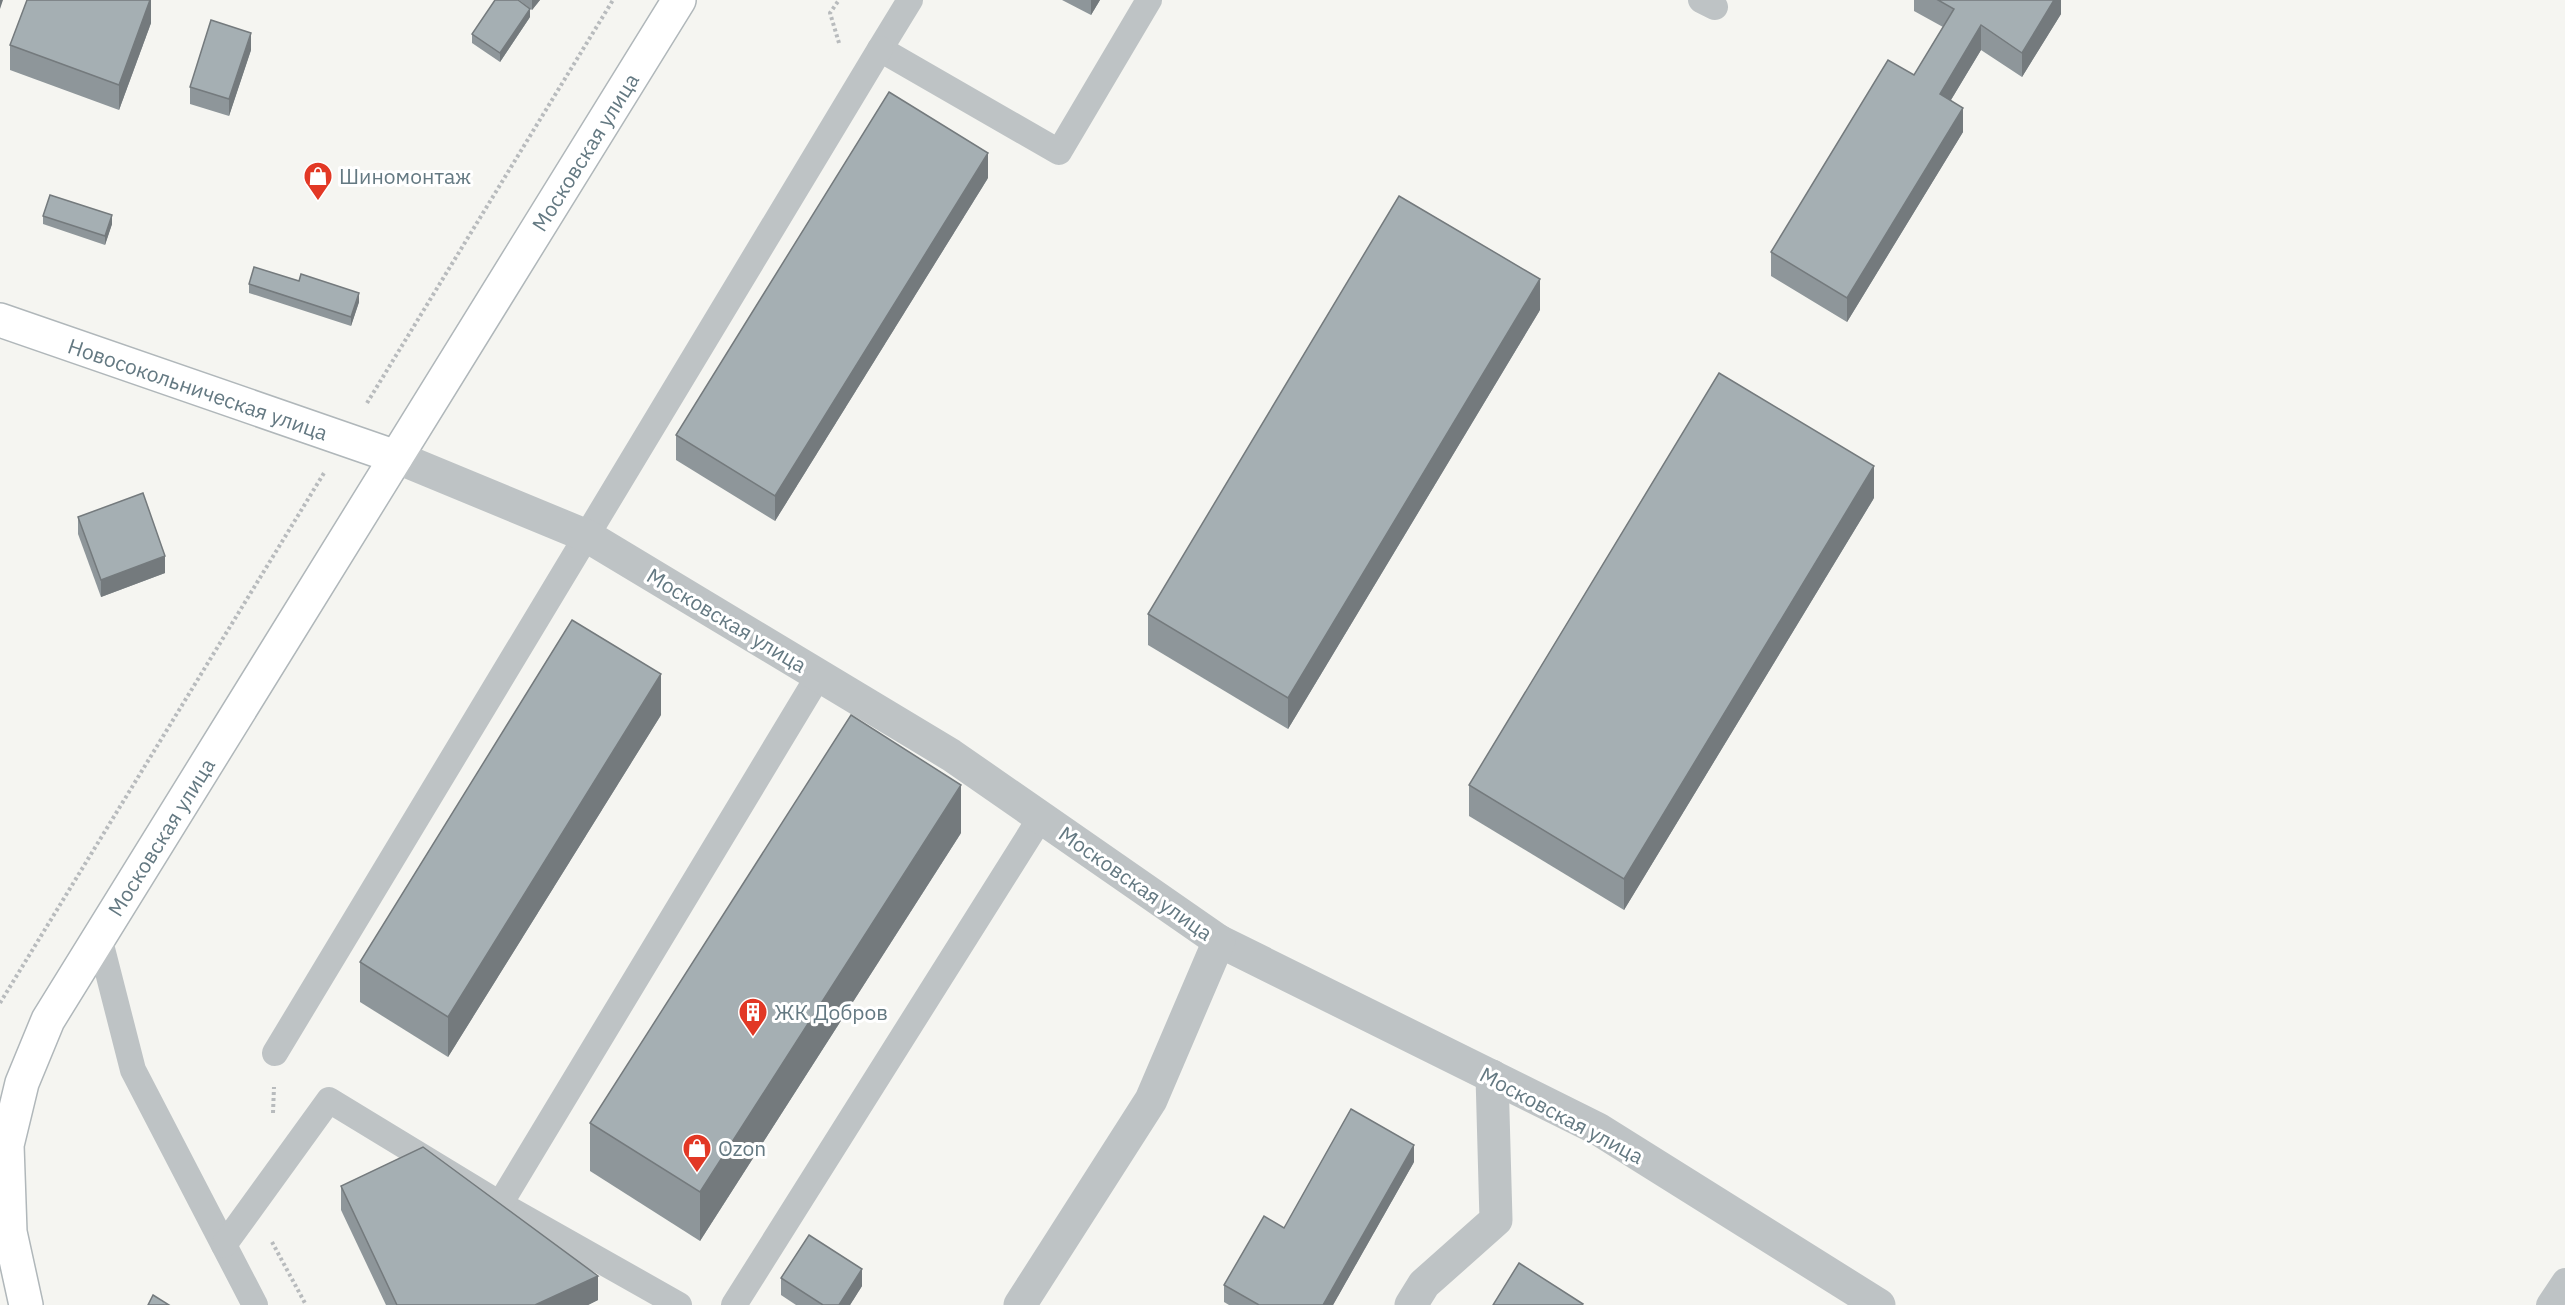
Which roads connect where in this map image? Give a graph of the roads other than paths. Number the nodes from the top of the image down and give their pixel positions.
1 (679, 0) edge
2 (910, 0) edge
3 (1149, 0) edge
4 (880, 49) junction
5 (0, 320) edge
6 (396, 457) junction
7 (587, 536) junction
8 (819, 675) junction
9 (1041, 817) junction
10 (99, 937) junction
11 (1219, 941) junction
12 (275, 1053) dead end
13 (1492, 1076) junction
14 (500, 1204) junction
15 (5, 1236) edge
16 (224, 1245) junction
17 (2565, 1281) edge
18 (26, 1305) edge
19 (255, 1305) edge
20 (679, 1305) edge
21 (734, 1305) edge
22 (1020, 1305) edge
23 (1411, 1305) edge
24 (1879, 1305) edge
25 (2549, 1305) edge

1 - 6 main road, Московская улица
2 - 4 lane
3 - 4 lane
4 - 7 lane
5 - 6 main road, Новосокольническая улица
6 - 7 street, Московская улица
6 - 10 main road, Московская улица
7 - 8 street, Московская улица
7 - 12 lane
8 - 9 street, Московская улица
8 - 14 lane
9 - 11 street, Московская улица
9 - 21 lane
10 - 15 main road, Московская улица
10 - 16 lane
11 - 13 street, Московская улица
11 - 22 street
13 - 23 street
13 - 24 street, Московская улица
14 - 16 lane
14 - 20 lane
15 - 18 main road, Московская улица
16 - 19 lane
17 - 25 lane

